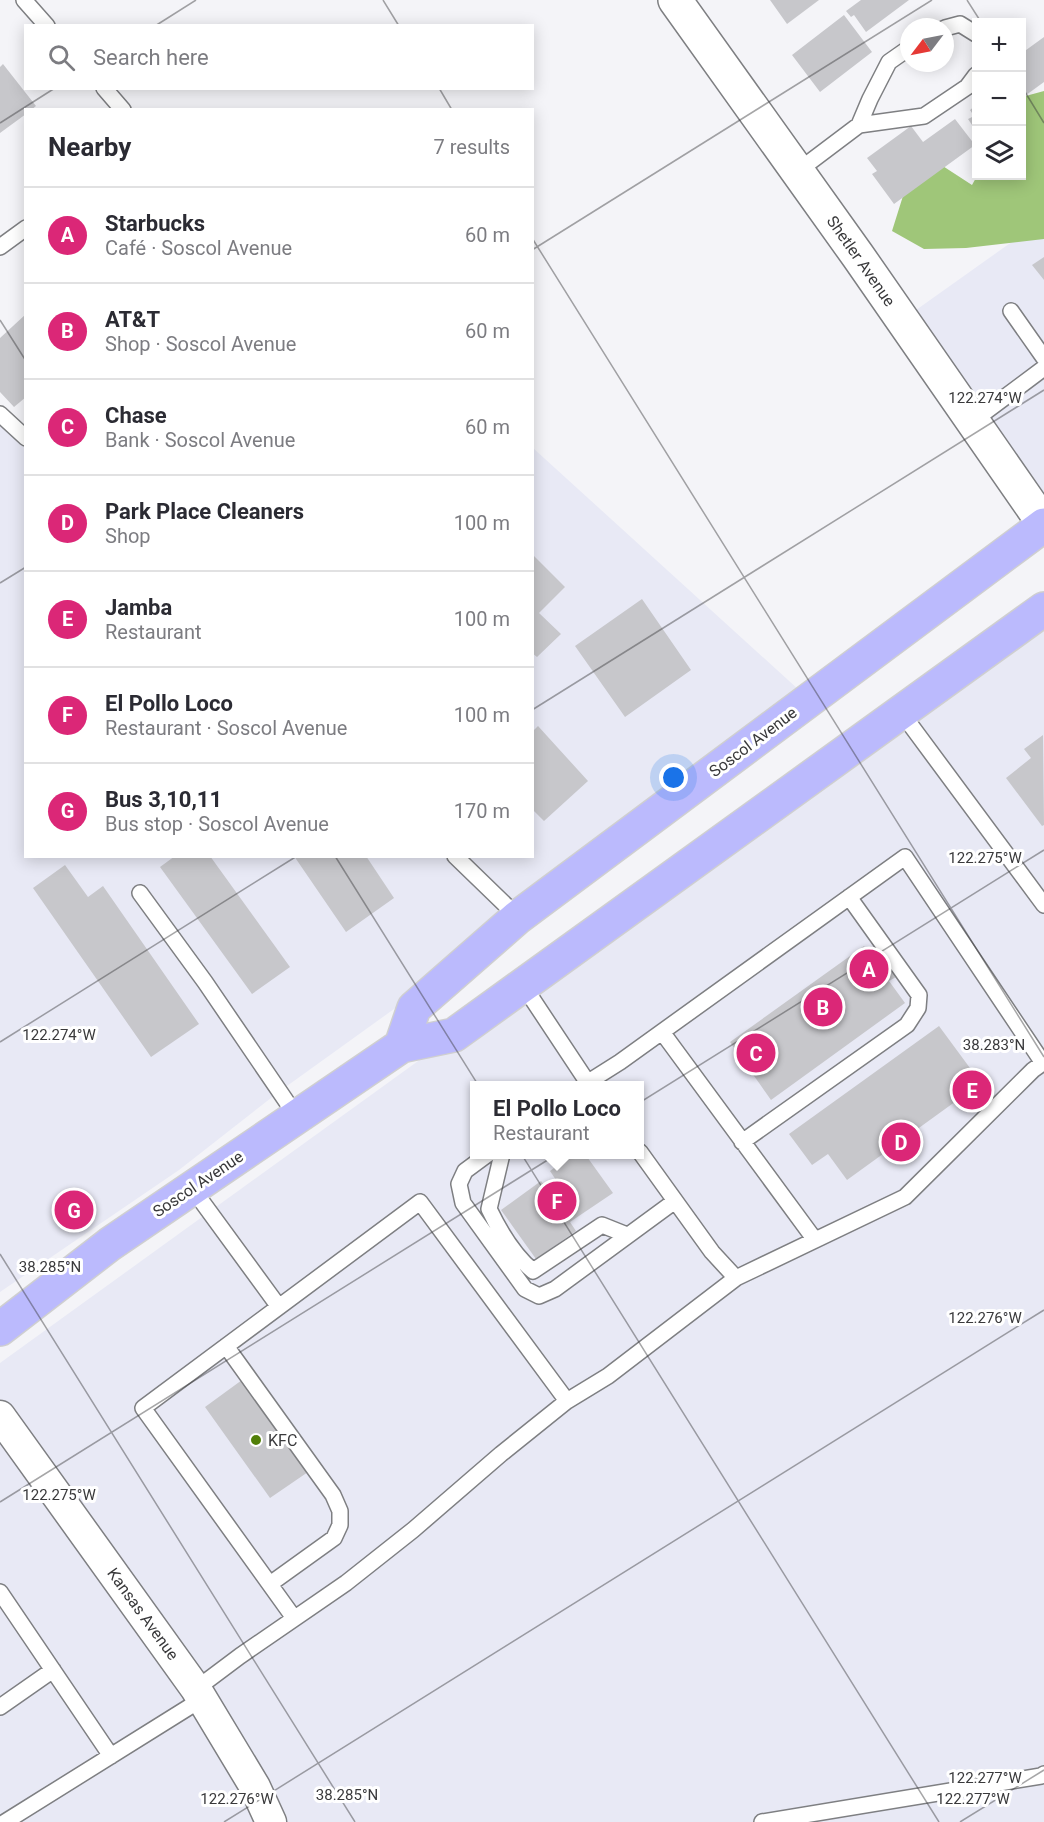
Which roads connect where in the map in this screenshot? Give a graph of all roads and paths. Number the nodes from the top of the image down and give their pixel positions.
1 (24, 0) edge
2 (675, 0) edge
3 (45, 24) edge
4 (954, 26) edge
5 (972, 32) edge
6 (900, 54) edge
7 (972, 80) edge
8 (106, 90) edge
9 (121, 108) edge
10 (860, 125) junction
11 (798, 171) junction
12 (24, 229) edge
13 (0, 247) edge
14 (1011, 311) dead end
15 (1044, 358) edge
16 (1044, 368) edge
17 (0, 414) edge
18 (973, 421) junction
19 (24, 436) edge
20 (1044, 525) edge
21 (1044, 609) edge
22 (901, 712) junction
23 (457, 858) edge
24 (140, 893) dead end
25 (849, 897) junction
26 (1044, 905) edge
27 (518, 917) junction
28 (523, 985) junction
29 (662, 1032) junction
30 (401, 1046) junction
31 (1044, 1063) edge
32 (585, 1081) edge
33 (592, 1081) edge
34 (297, 1117) junction
35 (742, 1142) junction
36 (482, 1159) edge
37 (501, 1159) edge
38 (644, 1159) edge
39 (192, 1188) junction
40 (675, 1201) junction
41 (627, 1235) junction
42 (815, 1240) junction
43 (736, 1278) junction
44 (279, 1307) junction
45 (0, 1329) edge
46 (226, 1346) junction
47 (567, 1401) junction
48 (0, 1416) edge
49 (270, 1584) junction
50 (0, 1592) edge
51 (294, 1618) junction
52 (53, 1670) junction
53 (199, 1694) junction
54 (0, 1707) edge
55 (111, 1756) junction
56 (1044, 1774) edge
57 (5, 1822) edge
58 (271, 1822) edge
59 (762, 1822) edge

1 - 3 lane
2 - 11 street, Shetler Avenue
4 - 5 lane
6 - 10 lane
7 - 10 lane
8 - 9 lane
10 - 11 lane
11 - 18 street, Shetler Avenue
12 - 13 lane
14 - 15 lane
16 - 18 lane
17 - 19 lane
18 - 20 street, Shetler Avenue
20 - 27 main road, Soscol Avenue
21 - 22 main road, Soscol Avenue
22 - 26 lane
22 - 28 main road, Soscol Avenue
23 - 27 lane
24 - 34 lane
25 - 29 lane
25 - 31 lane
25 - 35 lane
27 - 30 main road, Soscol Avenue
28 - 30 main road, Soscol Avenue
28 - 32 lane
29 - 33 lane
29 - 35 lane
30 - 34 main road, Soscol Avenue
31 - 42 lane
34 - 39 main road, Soscol Avenue
35 - 42 lane
36 - 41 lane
37 - 41 lane
38 - 40 lane
39 - 44 lane
39 - 45 main road, Soscol Avenue
40 - 41 lane
40 - 43 lane
42 - 43 lane
43 - 47 lane
44 - 46 lane
44 - 47 lane
46 - 49 lane
46 - 49 lane
47 - 51 lane
48 - 53 street, Kansas Avenue
49 - 51 lane
50 - 52 lane
51 - 53 lane
52 - 54 lane
52 - 55 lane
53 - 55 lane
53 - 58 street, Kansas Avenue
55 - 57 lane
56 - 59 lane

